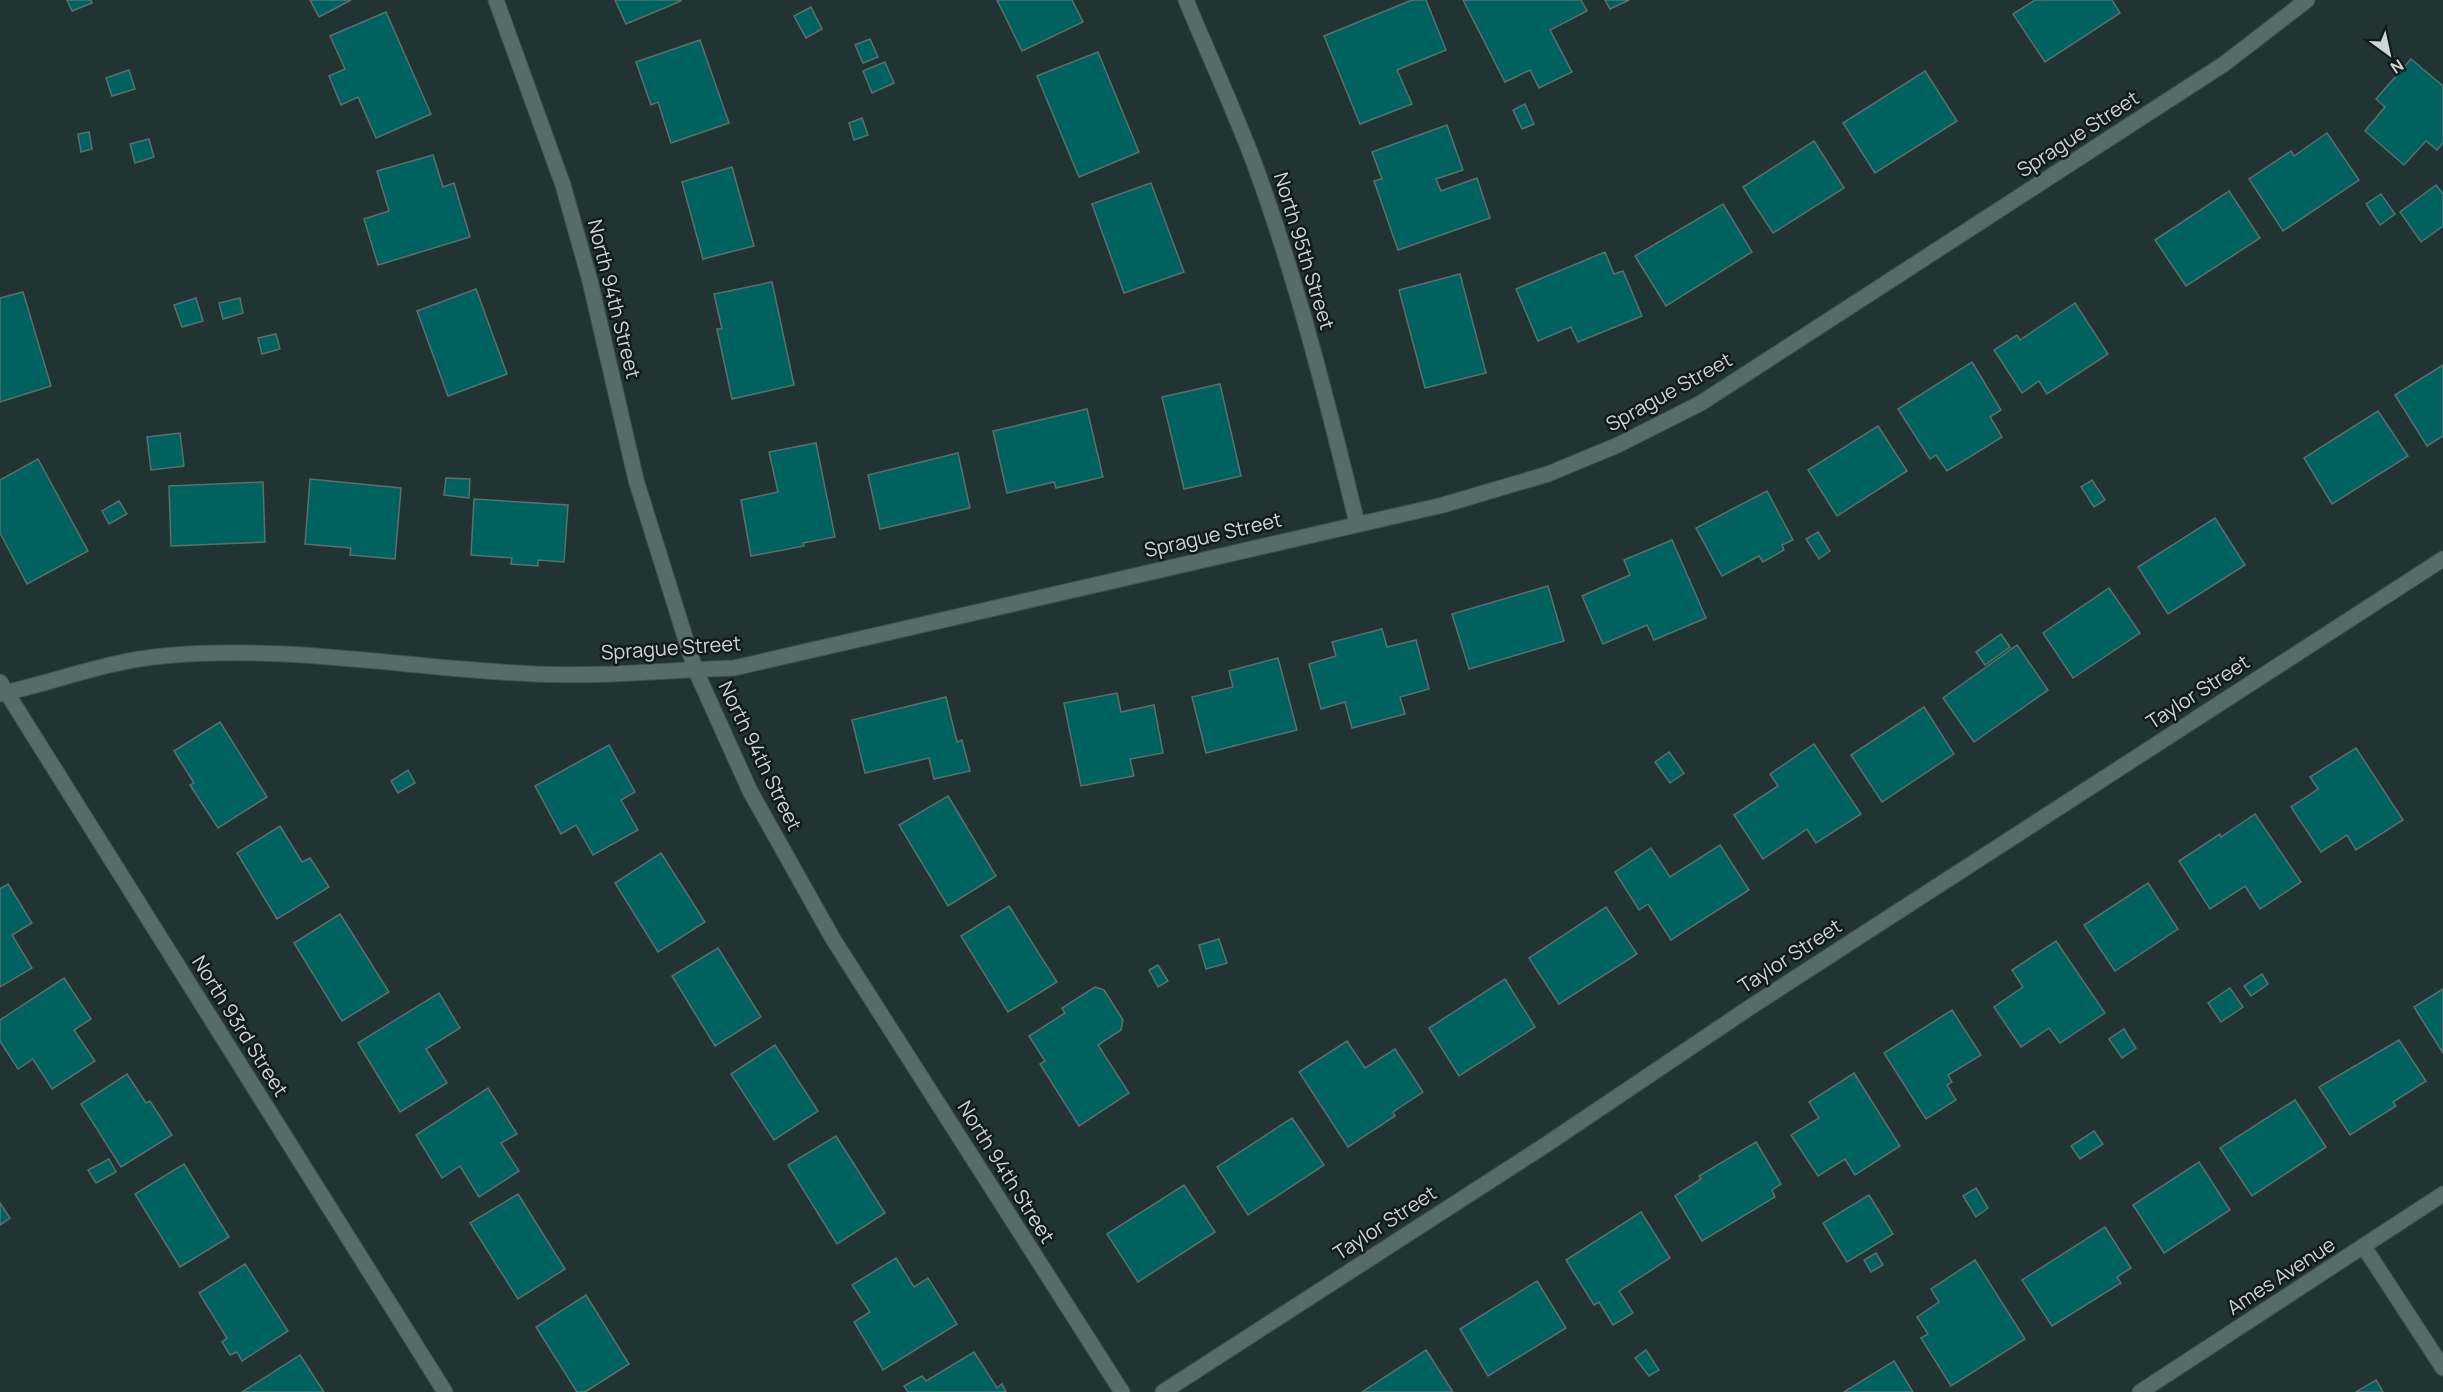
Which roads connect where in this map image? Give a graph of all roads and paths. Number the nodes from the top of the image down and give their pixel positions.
1 (496, 0) edge
2 (1186, 0) edge
3 (2307, 0) edge
4 (1357, 523) junction
5 (2443, 559) edge
6 (695, 669) junction
7 (2, 690) edge
8 (2443, 1194) edge
9 (2364, 1247) junction
10 (2443, 1368) edge
11 (445, 1392) edge
12 (1122, 1392) edge
13 (1163, 1392) edge
14 (2140, 1392) edge

1 - 6 street, North 94th Street
2 - 4 street, North 95th Street
3 - 4 street, Sprague Street
4 - 6 street, Sprague Street
5 - 13 street, Taylor Street
6 - 7 street, Sprague Street
6 - 12 street, North 94th Street
7 - 11 street, North 93rd Street
8 - 9 street, Ames Avenue
9 - 10 street
9 - 14 street, Ames Avenue

